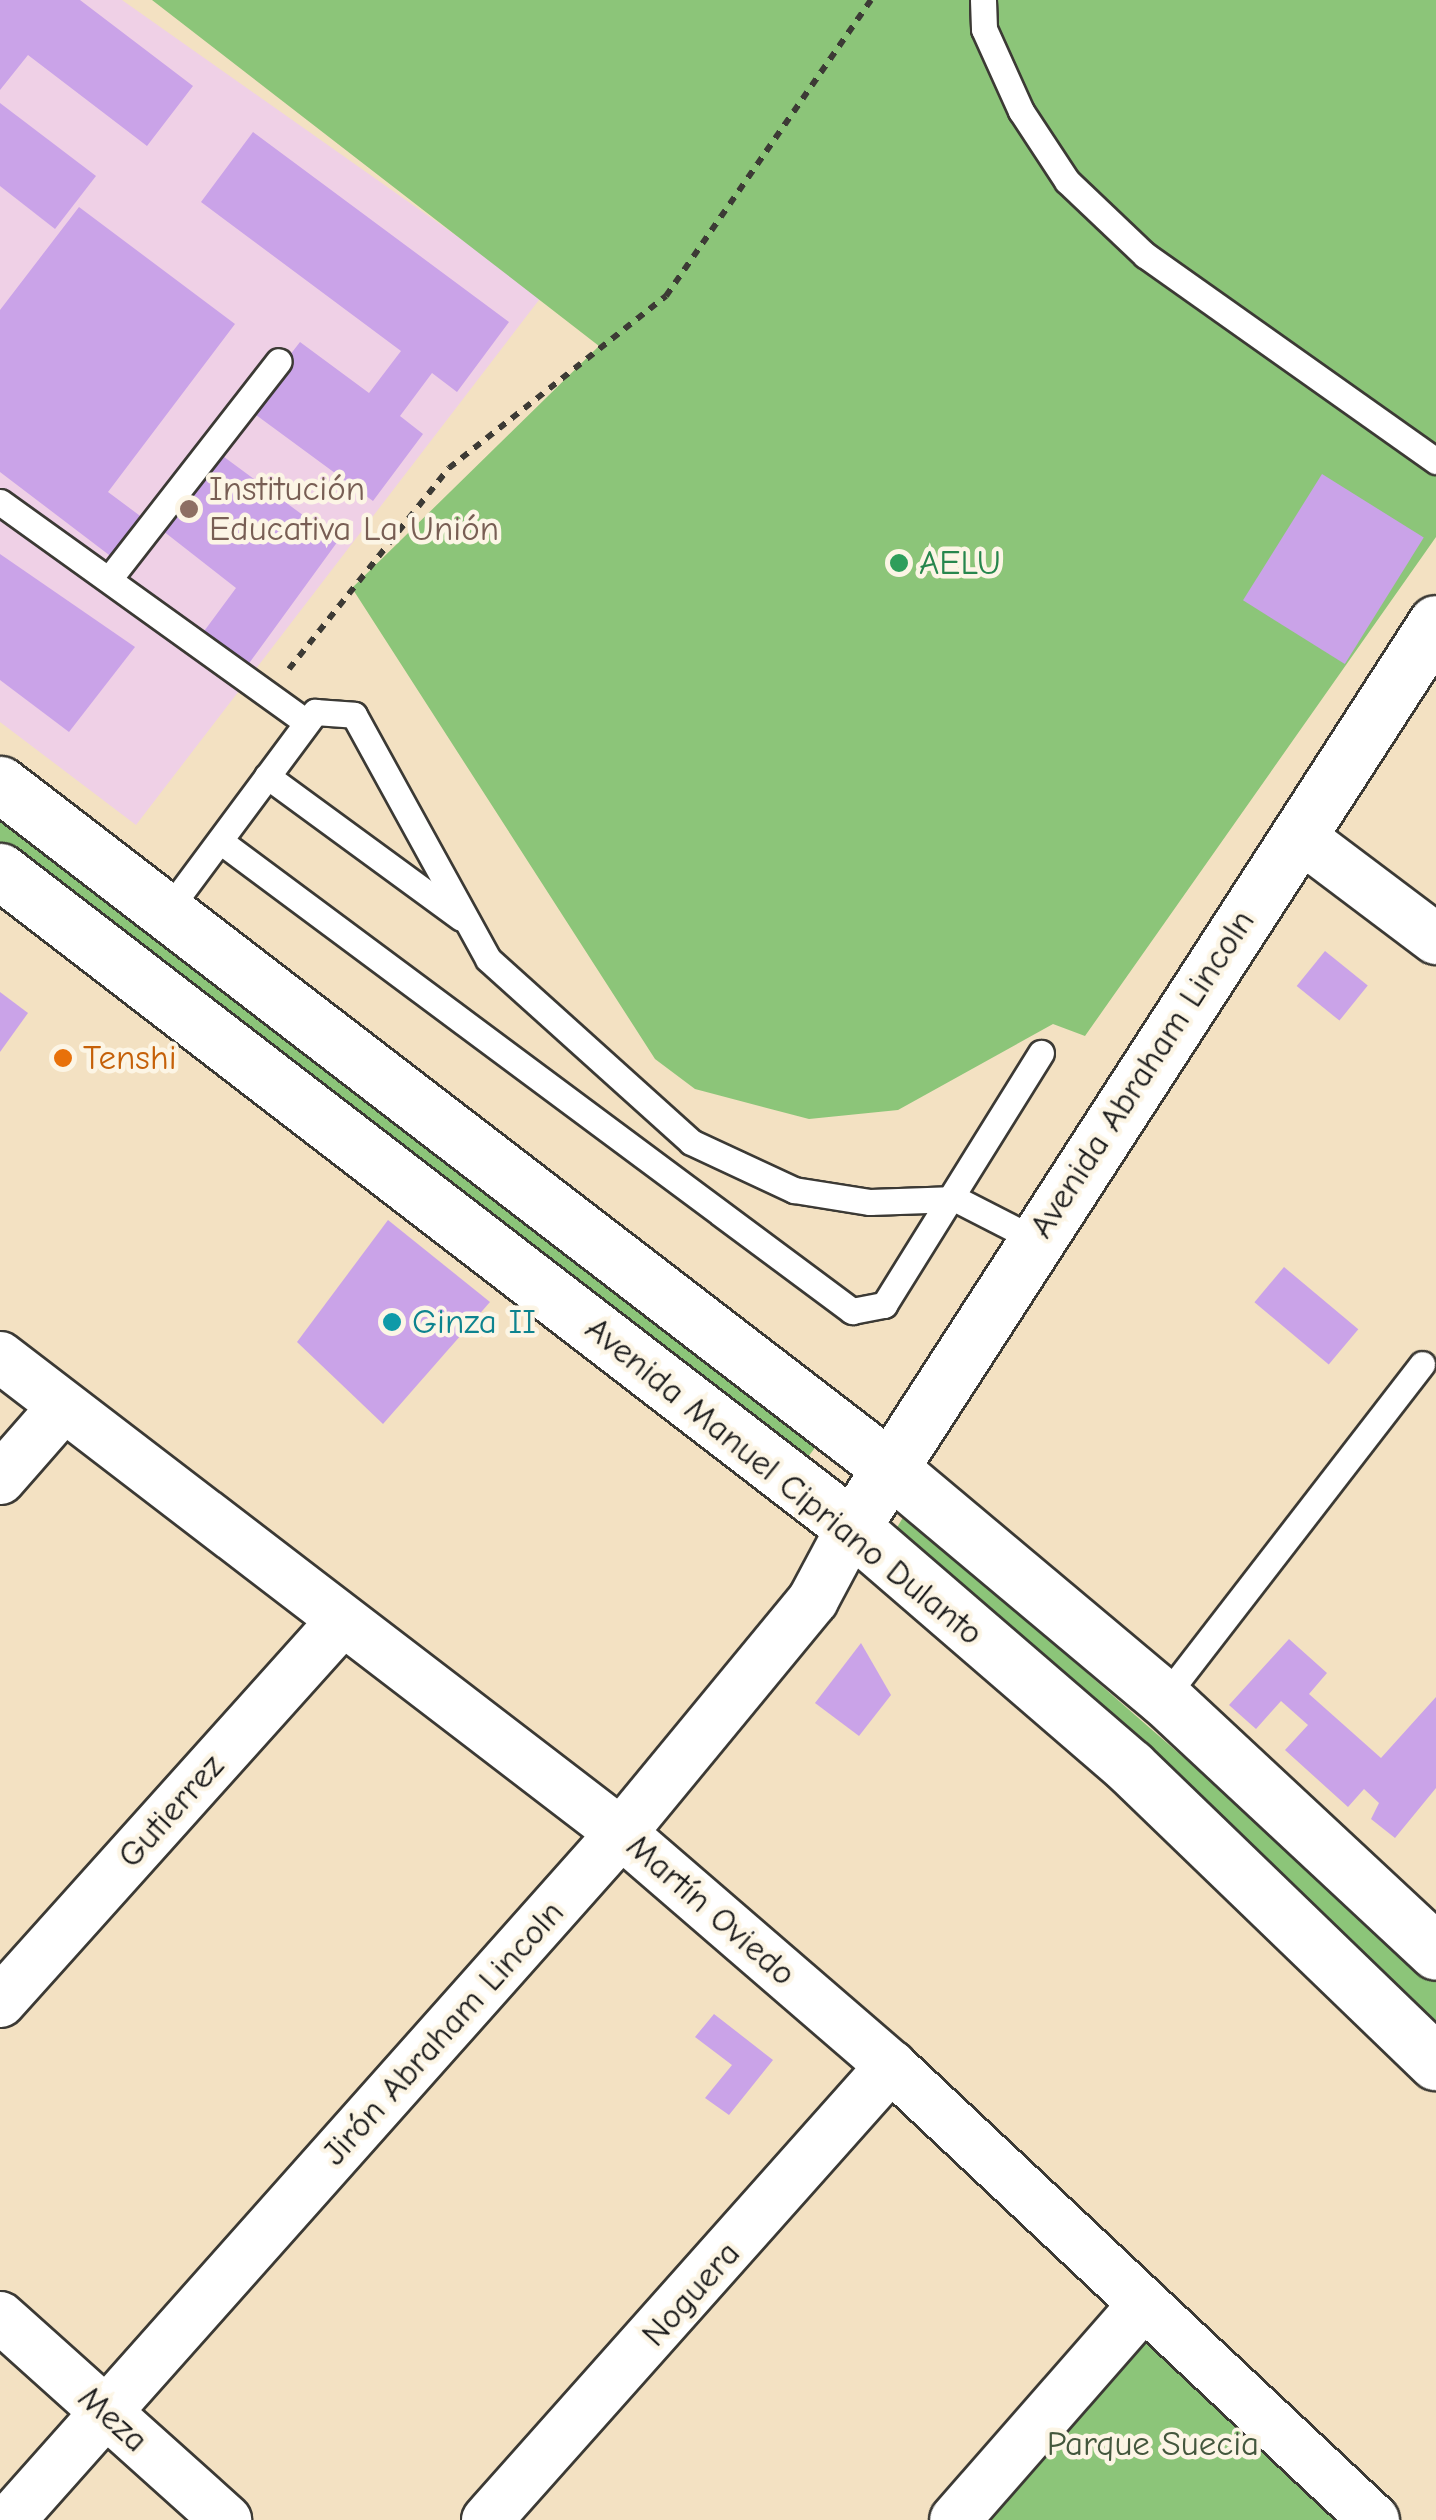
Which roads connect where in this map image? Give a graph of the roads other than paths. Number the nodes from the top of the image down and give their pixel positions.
1 (983, 0) edge
2 (279, 360) dead end
3 (1436, 461) edge
4 (0, 502) edge
5 (108, 579) junction
6 (1436, 623) edge
7 (306, 722) junction
8 (267, 776) junction
9 (0, 784) edge
10 (1298, 835) junction
11 (220, 841) junction
12 (0, 870) edge
13 (165, 914) junction
14 (466, 920) junction
15 (1436, 939) edge
16 (1040, 1053) dead end
17 (956, 1200) junction
18 (1034, 1239) junction
19 (0, 1357) edge
20 (1422, 1364) dead end
21 (63, 1407) junction
22 (886, 1465) junction
23 (0, 1479) edge
24 (852, 1528) junction
25 (342, 1621) junction
26 (1164, 1698) junction
27 (621, 1832) junction
28 (1436, 1952) edge
29 (0, 2002) edge
30 (1436, 2062) edge
31 (891, 2066) junction
32 (1144, 2304) junction
33 (0, 2317) edge
34 (106, 2413) junction
35 (10, 2520) edge
36 (226, 2520) edge
37 (486, 2520) edge
38 (955, 2520) edge
39 (1374, 2520) edge

1 - 3 lane
2 - 5 lane
4 - 5 lane
5 - 7 lane
6 - 10 main road, Avenida Abraham Lincoln
7 - 8 lane
7 - 14 lane
8 - 11 lane
8 - 14 lane
9 - 13 main road, Avenida Manuel Cipriano Dulanto
10 - 15 street
10 - 18 main road, Avenida Abraham Lincoln
11 - 13 lane
11 - 17 lane
12 - 24 main road, Avenida Manuel Cipriano Dulanto
13 - 22 main road, Avenida Manuel Cipriano Dulanto
14 - 17 lane
16 - 17 lane
17 - 18 lane
18 - 22 main road, Avenida Abraham Lincoln
19 - 21 street, Martín Oviedo
20 - 26 lane
21 - 23 street
21 - 25 street, Martín Oviedo
22 - 24 main road, Avenida Abraham Lincoln
22 - 26 main road, Avenida Manuel Cipriano Dulanto
24 - 27 street, Jirón Abraham Lincoln
24 - 30 main road, Avenida Manuel Cipriano Dulanto
25 - 27 street, Martín Oviedo
25 - 29 street, Gutierrez
26 - 28 main road, Avenida Manuel Cipriano Dulanto
27 - 31 street, Martín Oviedo
27 - 34 street, Jirón Abraham Lincoln
31 - 32 street, Martín Oviedo
31 - 37 street, Noguera
32 - 38 street
32 - 39 street, Martín Oviedo
33 - 34 street, Meza
34 - 35 street, Jirón Abraham Lincoln
34 - 36 street, Meza

